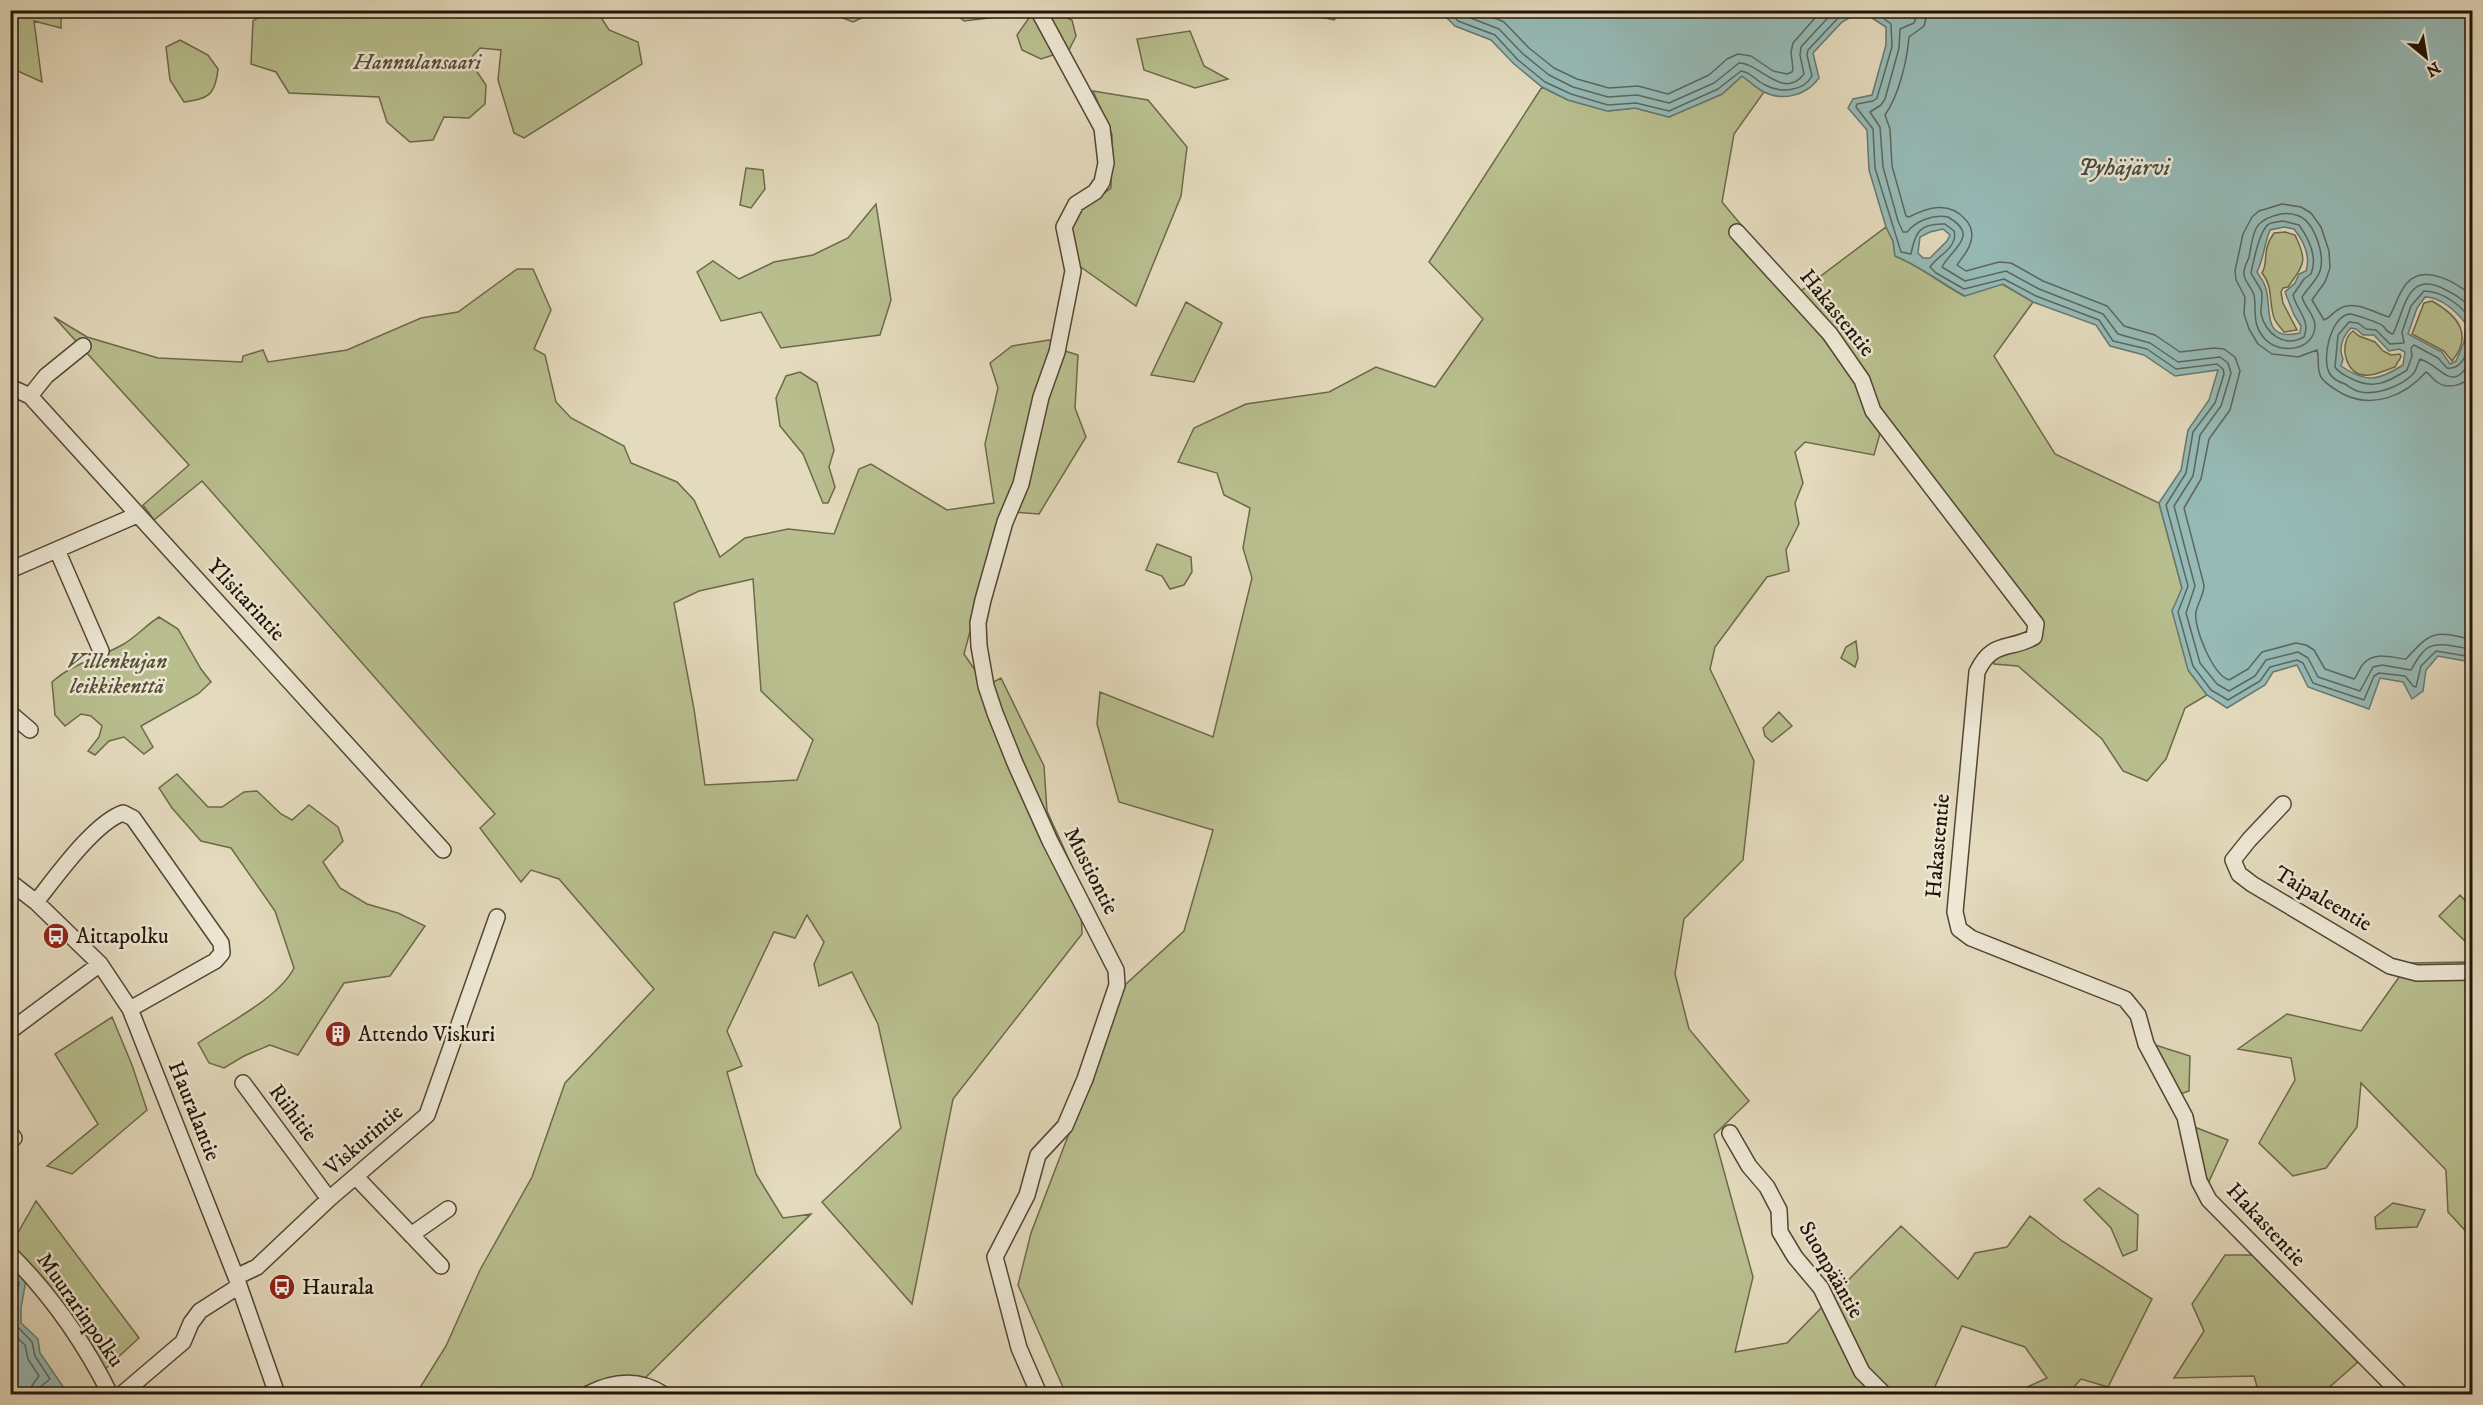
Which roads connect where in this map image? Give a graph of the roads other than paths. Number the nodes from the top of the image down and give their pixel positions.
1 (1038, 10) edge
2 (1737, 232) dead end
3 (83, 346) dead end
4 (10, 387) edge
5 (30, 396) junction
6 (137, 515) junction
7 (57, 550) junction
8 (10, 570) edge
9 (101, 651) dead end
10 (10, 713) edge
11 (30, 730) dead end
12 (2283, 804) dead end
13 (443, 850) dead end
14 (10, 882) edge
15 (36, 902) junction
16 (497, 917) dead end
17 (100, 964) junction
18 (2472, 972) edge
19 (130, 1009) junction
20 (10, 1031) edge
21 (243, 1083) dead end
22 (1730, 1133) dead end
23 (356, 1177) junction
24 (329, 1199) junction
25 (448, 1209) dead end
26 (411, 1235) junction
27 (10, 1254) edge
28 (441, 1266) dead end
29 (237, 1282) junction
30 (110, 1395) edge
31 (122, 1395) edge
32 (277, 1395) edge
33 (588, 1395) edge
34 (663, 1395) edge
35 (1039, 1395) edge
36 (1884, 1395) edge
37 (2401, 1395) edge

1 - 35 street, Mustiontie
2 - 37 street, Hakastentie
3 - 5 street
4 - 5 street, Ylisitarintie
5 - 6 street, Ylisitarintie
6 - 7 street
6 - 13 street, Ylisitarintie
7 - 8 street
7 - 9 street
10 - 11 street
12 - 18 street, Taipaleentie
14 - 15 street, Hauralantie
15 - 17 street, Hauralantie
15 - 19 street
16 - 23 street, Viskurintie
17 - 19 street, Hauralantie
17 - 20 street
19 - 29 street, Hauralantie
21 - 24 street, Riihitie
22 - 36 street, Suonpääntie
23 - 24 street, Viskurintie
23 - 26 street
24 - 29 street, Viskurintie
25 - 26 street
26 - 28 street
27 - 30 street, Muurarinpolku
29 - 31 street, Viskurintie
29 - 32 street, Hauralantie
33 - 34 street

